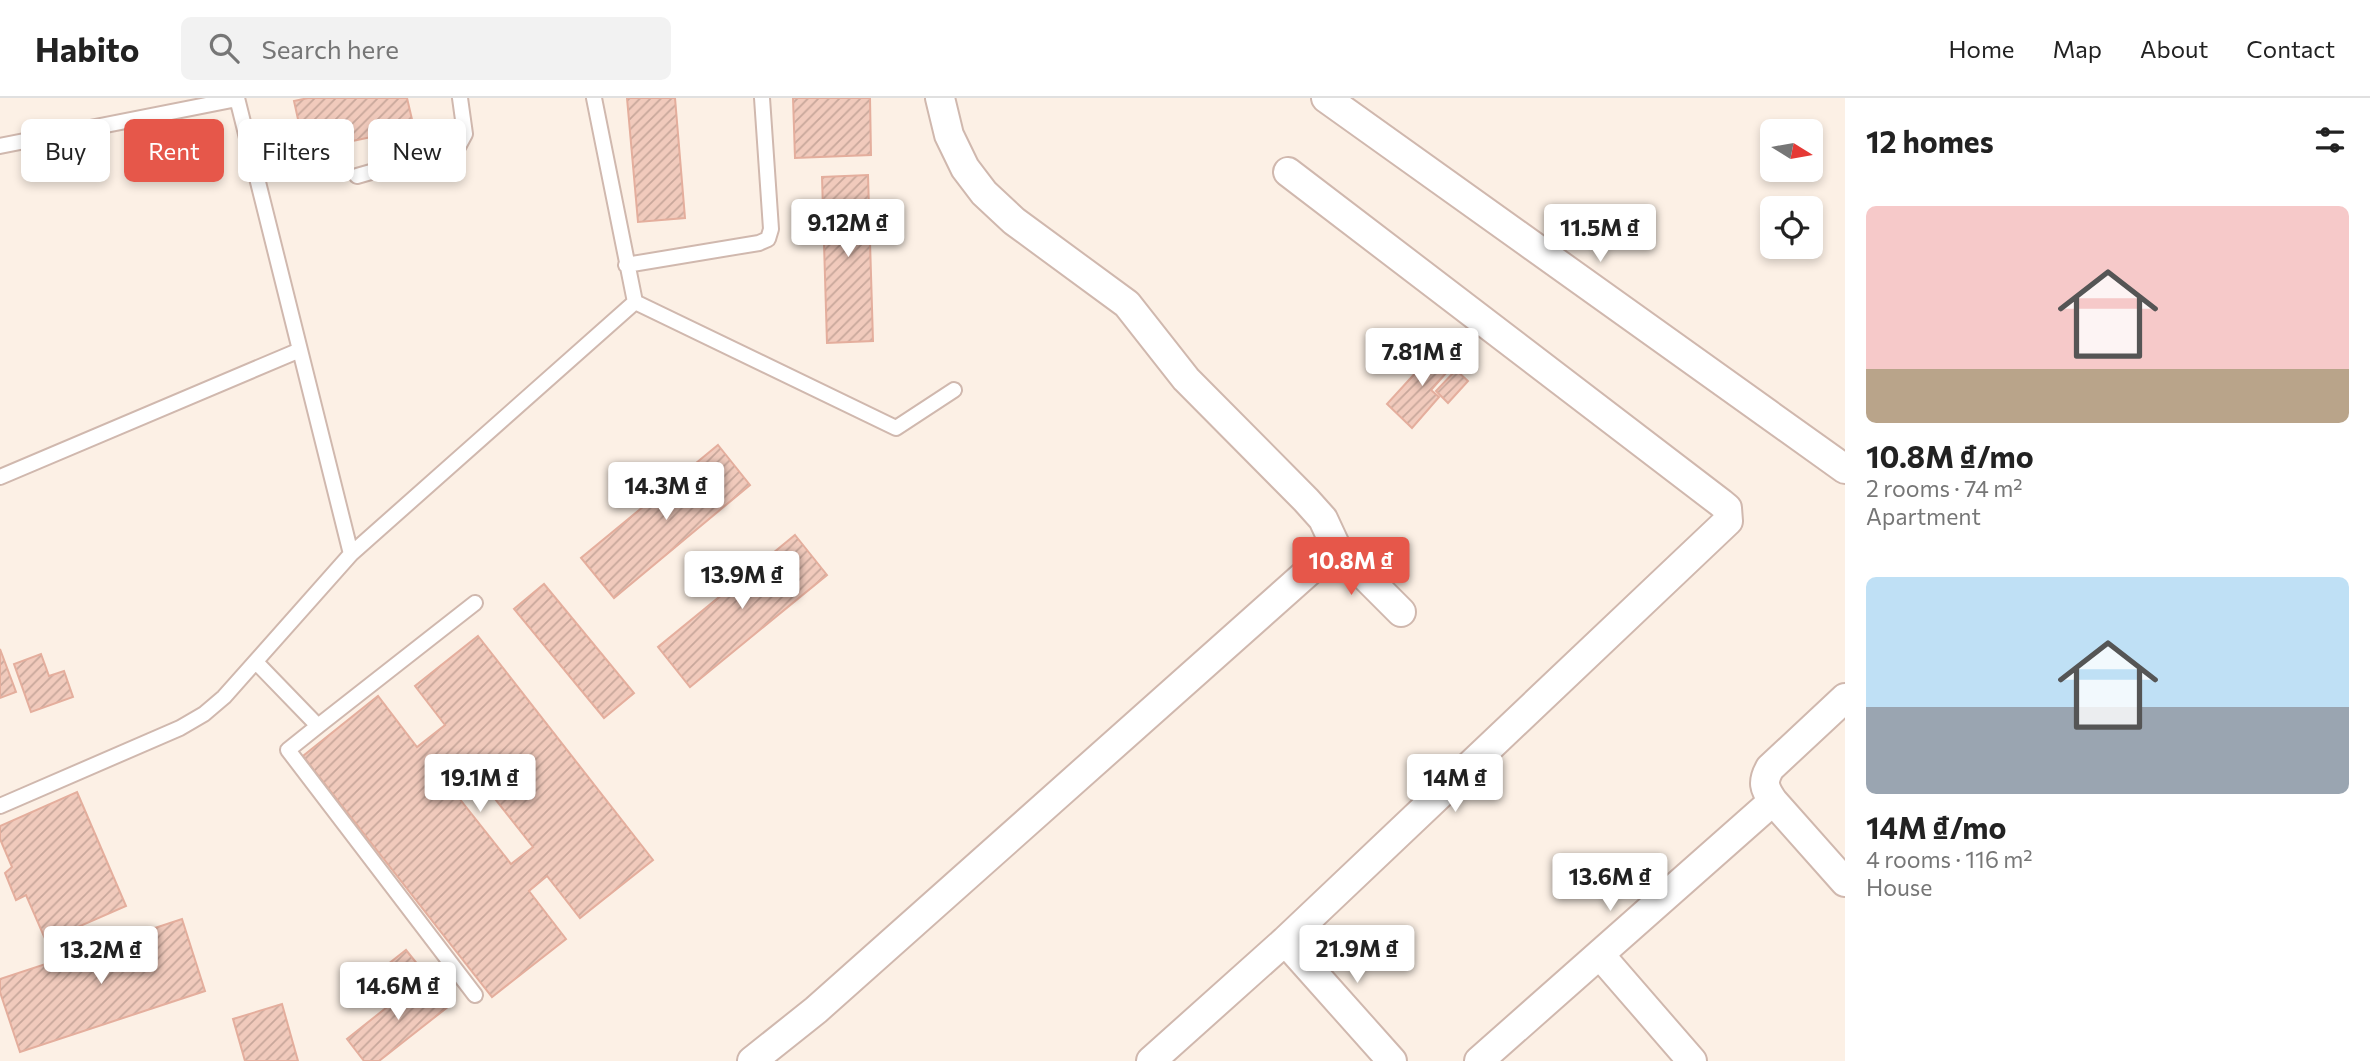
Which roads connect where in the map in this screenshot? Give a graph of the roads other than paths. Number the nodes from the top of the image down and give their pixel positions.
1 (460, 98) edge
2 (594, 98) edge
3 (762, 98) edge
4 (940, 98) edge
5 (1326, 98) edge
6 (237, 99) edge
7 (0, 146) edge
8 (1288, 172) dead end
9 (357, 176) dead end
10 (626, 265) junction
11 (635, 302) junction
12 (300, 350) junction
13 (954, 390) dead end
14 (1845, 469) edge
15 (0, 477) edge
16 (1336, 547) junction
17 (351, 554) junction
18 (475, 603) dead end
19 (1401, 612) dead end
20 (256, 662) junction
21 (1845, 698) edge
22 (318, 726) junction
23 (1773, 801) junction
24 (0, 806) edge
25 (1845, 882) edge
26 (1285, 941) junction
27 (1600, 955) junction
28 (475, 995) dead end
29 (752, 1061) edge
30 (1151, 1061) edge
31 (1392, 1061) edge
32 (1479, 1061) edge
33 (1692, 1061) edge

1 - 9 lane
2 - 10 lane
3 - 10 lane
4 - 16 street
5 - 14 street
6 - 7 lane
6 - 12 lane
8 - 26 street
10 - 11 lane
11 - 13 lane
11 - 17 lane
12 - 15 lane
12 - 17 lane
16 - 19 street
16 - 29 street
17 - 20 lane
18 - 22 lane
20 - 22 lane
20 - 24 lane
21 - 23 street
22 - 28 lane
23 - 25 street
23 - 27 street
26 - 30 street
26 - 31 street
27 - 32 street
27 - 33 street

